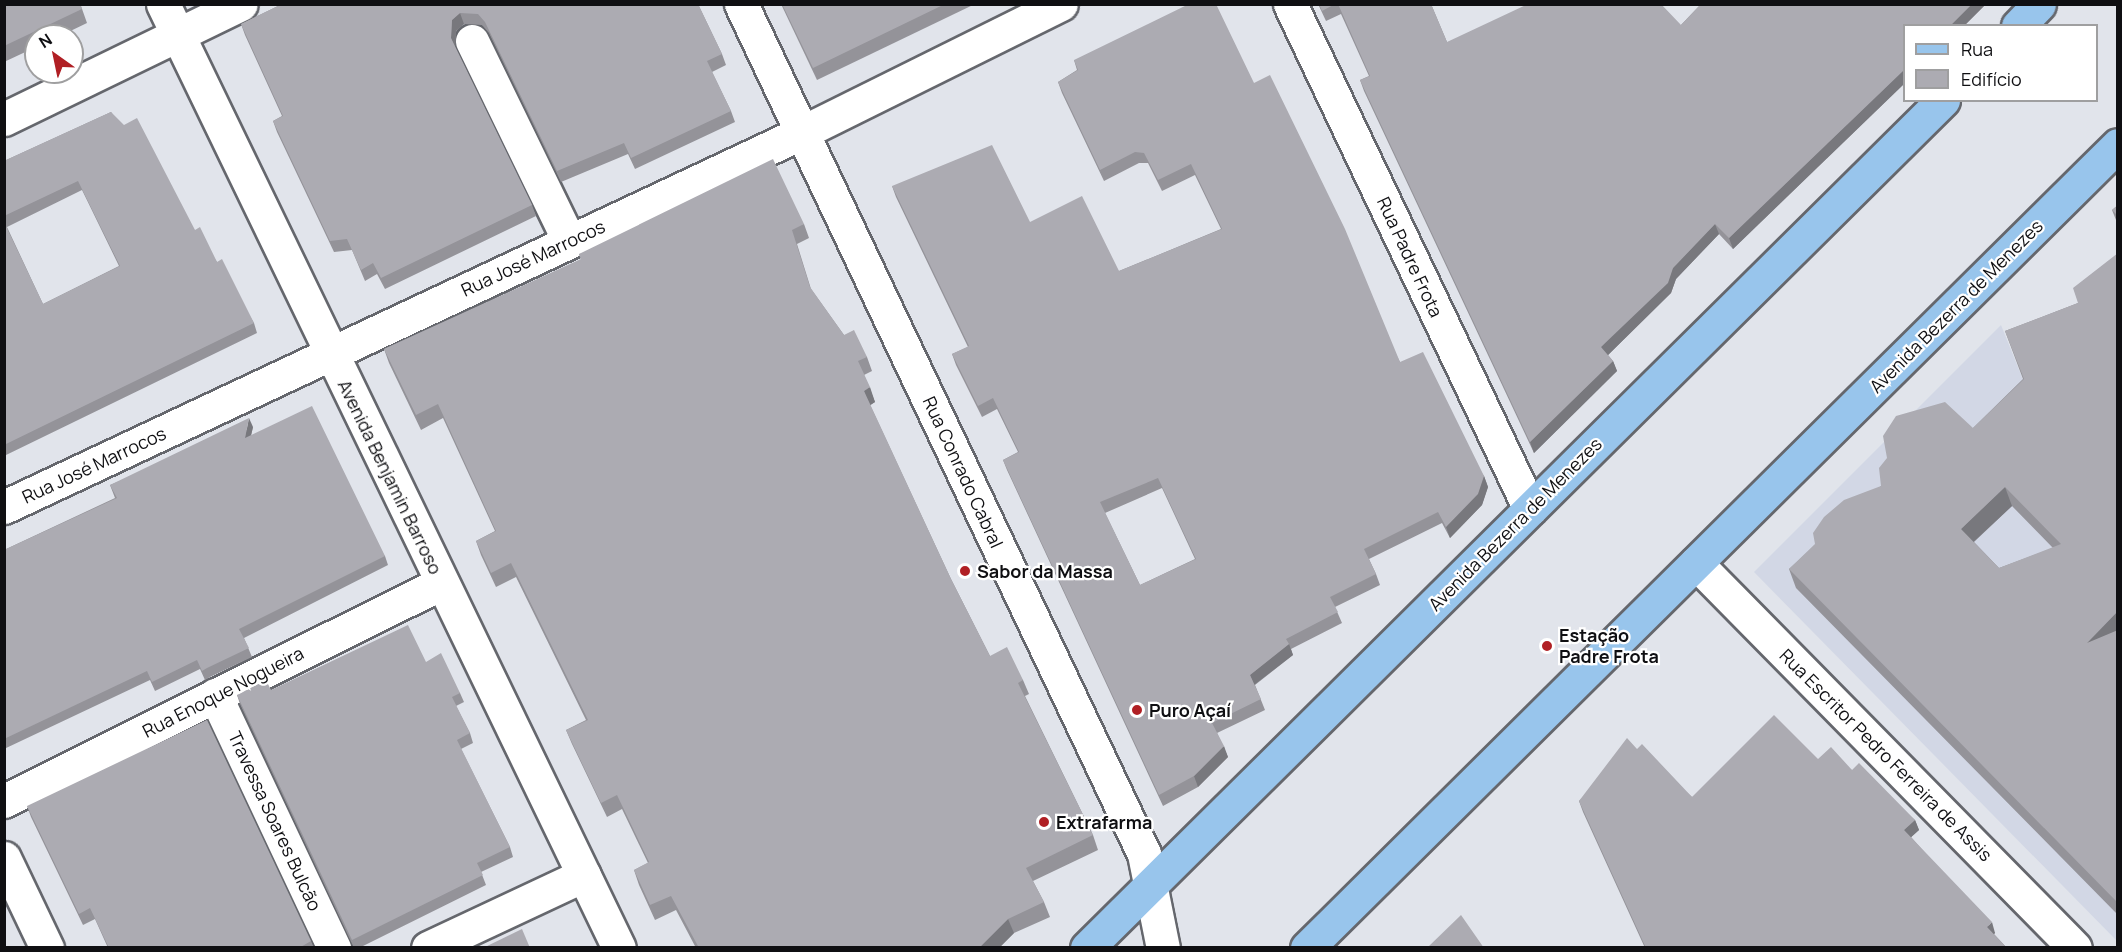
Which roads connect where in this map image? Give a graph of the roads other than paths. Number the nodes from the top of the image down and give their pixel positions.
1 (163, 4) edge
2 (241, 4) edge
3 (741, 4) edge
4 (1060, 4) edge
5 (1290, 4) edge
6 (2039, 4) edge
7 (2020, 24) edge
8 (178, 36) junction
9 (472, 41) dead end
10 (1941, 102) edge
11 (4, 119) edge
12 (801, 133) junction
13 (2118, 145) edge
14 (569, 241) junction
15 (330, 353) junction
16 (4, 507) edge
17 (1530, 509) junction
18 (1696, 563) junction
19 (442, 583) junction
20 (215, 695) junction
21 (4, 801) edge
22 (4, 858) edge
23 (584, 875) junction
24 (1150, 885) junction
25 (47, 948) edge
26 (334, 948) edge
27 (428, 948) edge
28 (619, 948) edge
29 (1087, 948) edge
30 (1163, 948) edge
31 (1307, 948) edge
32 (2075, 948) edge

1 - 8 street, Avenida Benjamin Barroso
2 - 8 street
3 - 12 street, Rua Conrado Cabral
4 - 12 street, Rua José Marrocos
5 - 17 street, Rua Padre Frota
6 - 7 main road
8 - 11 street
8 - 15 street, Avenida Benjamin Barroso
9 - 14 street
10 - 17 main road, Avenida Bezerra de Menezes
12 - 14 street, Rua José Marrocos
12 - 24 street, Rua Conrado Cabral
13 - 18 main road, Avenida Bezerra de Menezes
14 - 15 street, Rua José Marrocos
15 - 16 street, Rua José Marrocos
15 - 19 street, Avenida Benjamin Barroso
17 - 24 main road, Avenida Bezerra de Menezes
18 - 31 main road, Avenida Bezerra de Menezes
18 - 32 street, Rua Escritor Pedro Ferreira de Assis
19 - 20 street, Rua Enoque Nogueira
19 - 23 street, Avenida Benjamin Barroso
20 - 21 street, Rua Enoque Nogueira
20 - 26 street, Travessa Soares Bulcão
22 - 25 street
23 - 27 street
23 - 28 street, Avenida Benjamin Barroso
24 - 29 main road, Avenida Bezerra de Menezes
24 - 30 street, Rua Conrado Cabral

